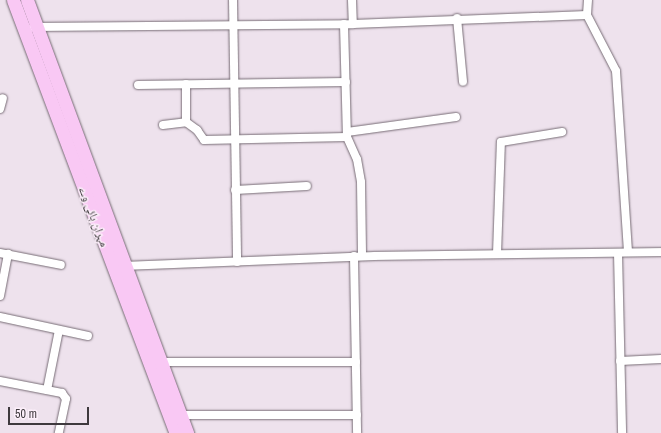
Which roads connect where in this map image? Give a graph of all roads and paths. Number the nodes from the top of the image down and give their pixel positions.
1 (13, 0) edge
2 (27, 0) edge
3 (233, 0) edge
4 (352, 0) edge
5 (588, 0) edge
6 (587, 15) junction
7 (458, 18) junction
8 (344, 24) junction
9 (353, 24) junction
10 (233, 25) junction
11 (37, 27) junction
12 (22, 28) junction
13 (346, 82) junction
14 (463, 82) dead end
15 (234, 83) junction
16 (186, 84) junction
17 (138, 85) dead end
18 (3, 98) dead end
19 (0, 109) edge
20 (456, 117) dead end
21 (186, 122) junction
22 (163, 125) dead end
23 (562, 132) dead end
24 (347, 134) junction
25 (234, 140) junction
26 (308, 186) dead end
27 (235, 190) junction
28 (628, 252) junction
29 (661, 252) edge
30 (618, 253) junction
31 (4, 254) edge
32 (497, 254) junction
33 (358, 256) junction
34 (237, 262) junction
35 (61, 265) dead end
36 (126, 266) junction
37 (112, 267) junction
38 (0, 296) edge
39 (0, 317) edge
40 (59, 330) junction
41 (88, 336) dead end
42 (661, 359) edge
43 (620, 361) junction
44 (160, 362) junction
45 (356, 362) junction
46 (0, 381) edge
47 (47, 390) junction
48 (174, 415) junction
49 (357, 415) junction
50 (59, 433) edge
51 (176, 433) edge
52 (187, 433) edge
53 (357, 433) edge
54 (622, 433) edge

1 - 12 main road, مہران ہائی وے
2 - 11 main road, مہران ہائی وے
3 - 10 street
4 - 9 street
5 - 6 street
6 - 7 street
6 - 28 street
7 - 9 street
7 - 14 street
8 - 9 street
8 - 10 street
8 - 13 street
10 - 11 street
10 - 15 street
11 - 12 street
11 - 36 main road, مہران ہائی وے
12 - 37 main road, مہران ہائی وے
13 - 15 street
13 - 24 street
15 - 16 street
15 - 25 street
16 - 17 street
16 - 21 street
18 - 19 street
20 - 24 street
21 - 22 street
21 - 25 street
23 - 32 street
24 - 25 street
24 - 33 street
25 - 27 street
26 - 27 street
27 - 34 street
28 - 29 street
28 - 30 street
30 - 32 street
30 - 43 street
31 - 35 street
31 - 38 street
32 - 33 street
33 - 34 street
33 - 45 street
34 - 36 street
36 - 37 street
36 - 44 main road, مہران ہائی وے
37 - 48 main road, مہران ہائی وے
39 - 40 street
40 - 41 street
40 - 47 street
42 - 43 street
43 - 54 street
44 - 45 street
44 - 48 main road, مہران ہائی وے
45 - 49 street
46 - 47 street
47 - 50 street
48 - 49 street
48 - 51 main road, مہران ہائی وے
48 - 52 main road, مہران ہائی وے
49 - 53 street

